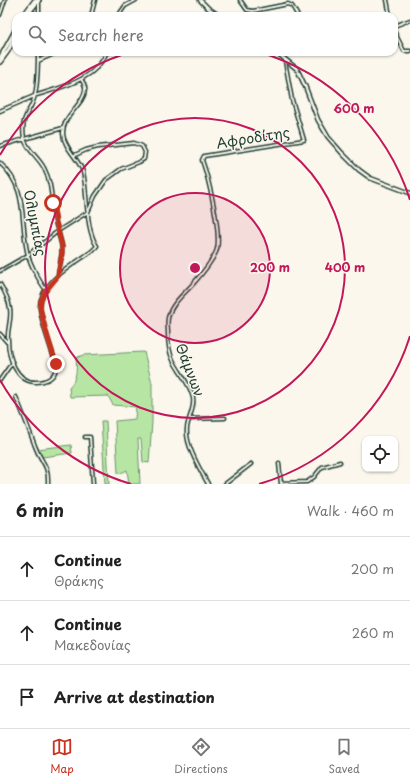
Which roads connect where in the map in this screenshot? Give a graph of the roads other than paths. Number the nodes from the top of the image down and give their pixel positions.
1 (5, 0) edge
2 (37, 0) edge
3 (94, 0) edge
4 (136, 0) edge
5 (200, 0) edge
6 (240, 0) edge
7 (387, 0) edge
8 (26, 12) edge
9 (29, 12) edge
10 (38, 12) edge
11 (92, 12) edge
12 (121, 12) edge
13 (214, 12) edge
14 (296, 12) edge
15 (389, 12) edge
16 (0, 15) edge
17 (410, 20) edge
18 (398, 24) edge
19 (12, 36) edge
20 (398, 39) edge
21 (12, 43) edge
22 (410, 51) edge
23 (38, 56) edge
24 (49, 56) edge
25 (105, 56) edge
26 (280, 56) edge
27 (0, 58) edge
28 (38, 61) junction
29 (286, 61) junction
30 (0, 62) edge
31 (81, 79) junction
32 (35, 96) junction
33 (0, 112) edge
34 (63, 128) junction
35 (24, 139) junction
36 (0, 146) edge
37 (74, 155) junction
38 (204, 156) joint
39 (0, 163) edge
40 (410, 193) edge
41 (88, 212) junction
42 (58, 231) junction
43 (28, 255) junction
44 (0, 271) edge
45 (58, 276) junction
46 (0, 284) edge
47 (46, 290) junction
48 (0, 334) edge
49 (4, 339) junction
50 (0, 341) edge
51 (8, 344) junction
52 (13, 363) junction
53 (0, 380) edge
54 (16, 397) dead end
55 (225, 418) dead end
56 (189, 419) junction
57 (85, 437) dead end
58 (340, 462) dead end
59 (279, 463) dead end
60 (251, 464) dead end
61 (281, 483) edge
62 (48, 484) edge
63 (93, 484) edge
64 (208, 484) edge
65 (225, 484) edge

1 - 16 street
2 - 8 main road
2 - 9 main road
2 - 10 street
3 - 11 street
4 - 12 street
5 - 13 street
6 - 14 street
7 - 15 street
17 - 18 street
19 - 27 main road
20 - 22 street
21 - 30 main road
23 - 28 street
24 - 28 street
25 - 31 street
26 - 29 street
28 - 32 street
29 - 38 street, Αφροδίτης
29 - 40 street
31 - 32 street
31 - 34 street
32 - 33 street
32 - 35 street
34 - 35 street
34 - 37 street
35 - 36 street
35 - 42 street
37 - 41 street
37 - 41 street
38 - 56 street, Θάμνων
39 - 43 street, Ολυμπίας
41 - 42 street
41 - 45 street
42 - 43 street
42 - 45 street
43 - 44 street
43 - 47 street, Ολυμπίας
45 - 47 street
46 - 51 street
47 - 52 street
48 - 49 street
49 - 50 street
49 - 51 street
51 - 52 street
52 - 53 street
54 - 62 street
55 - 56 street
56 - 64 street, Θάμνων
57 - 63 street
58 - 61 street
59 - 61 street
60 - 65 street

